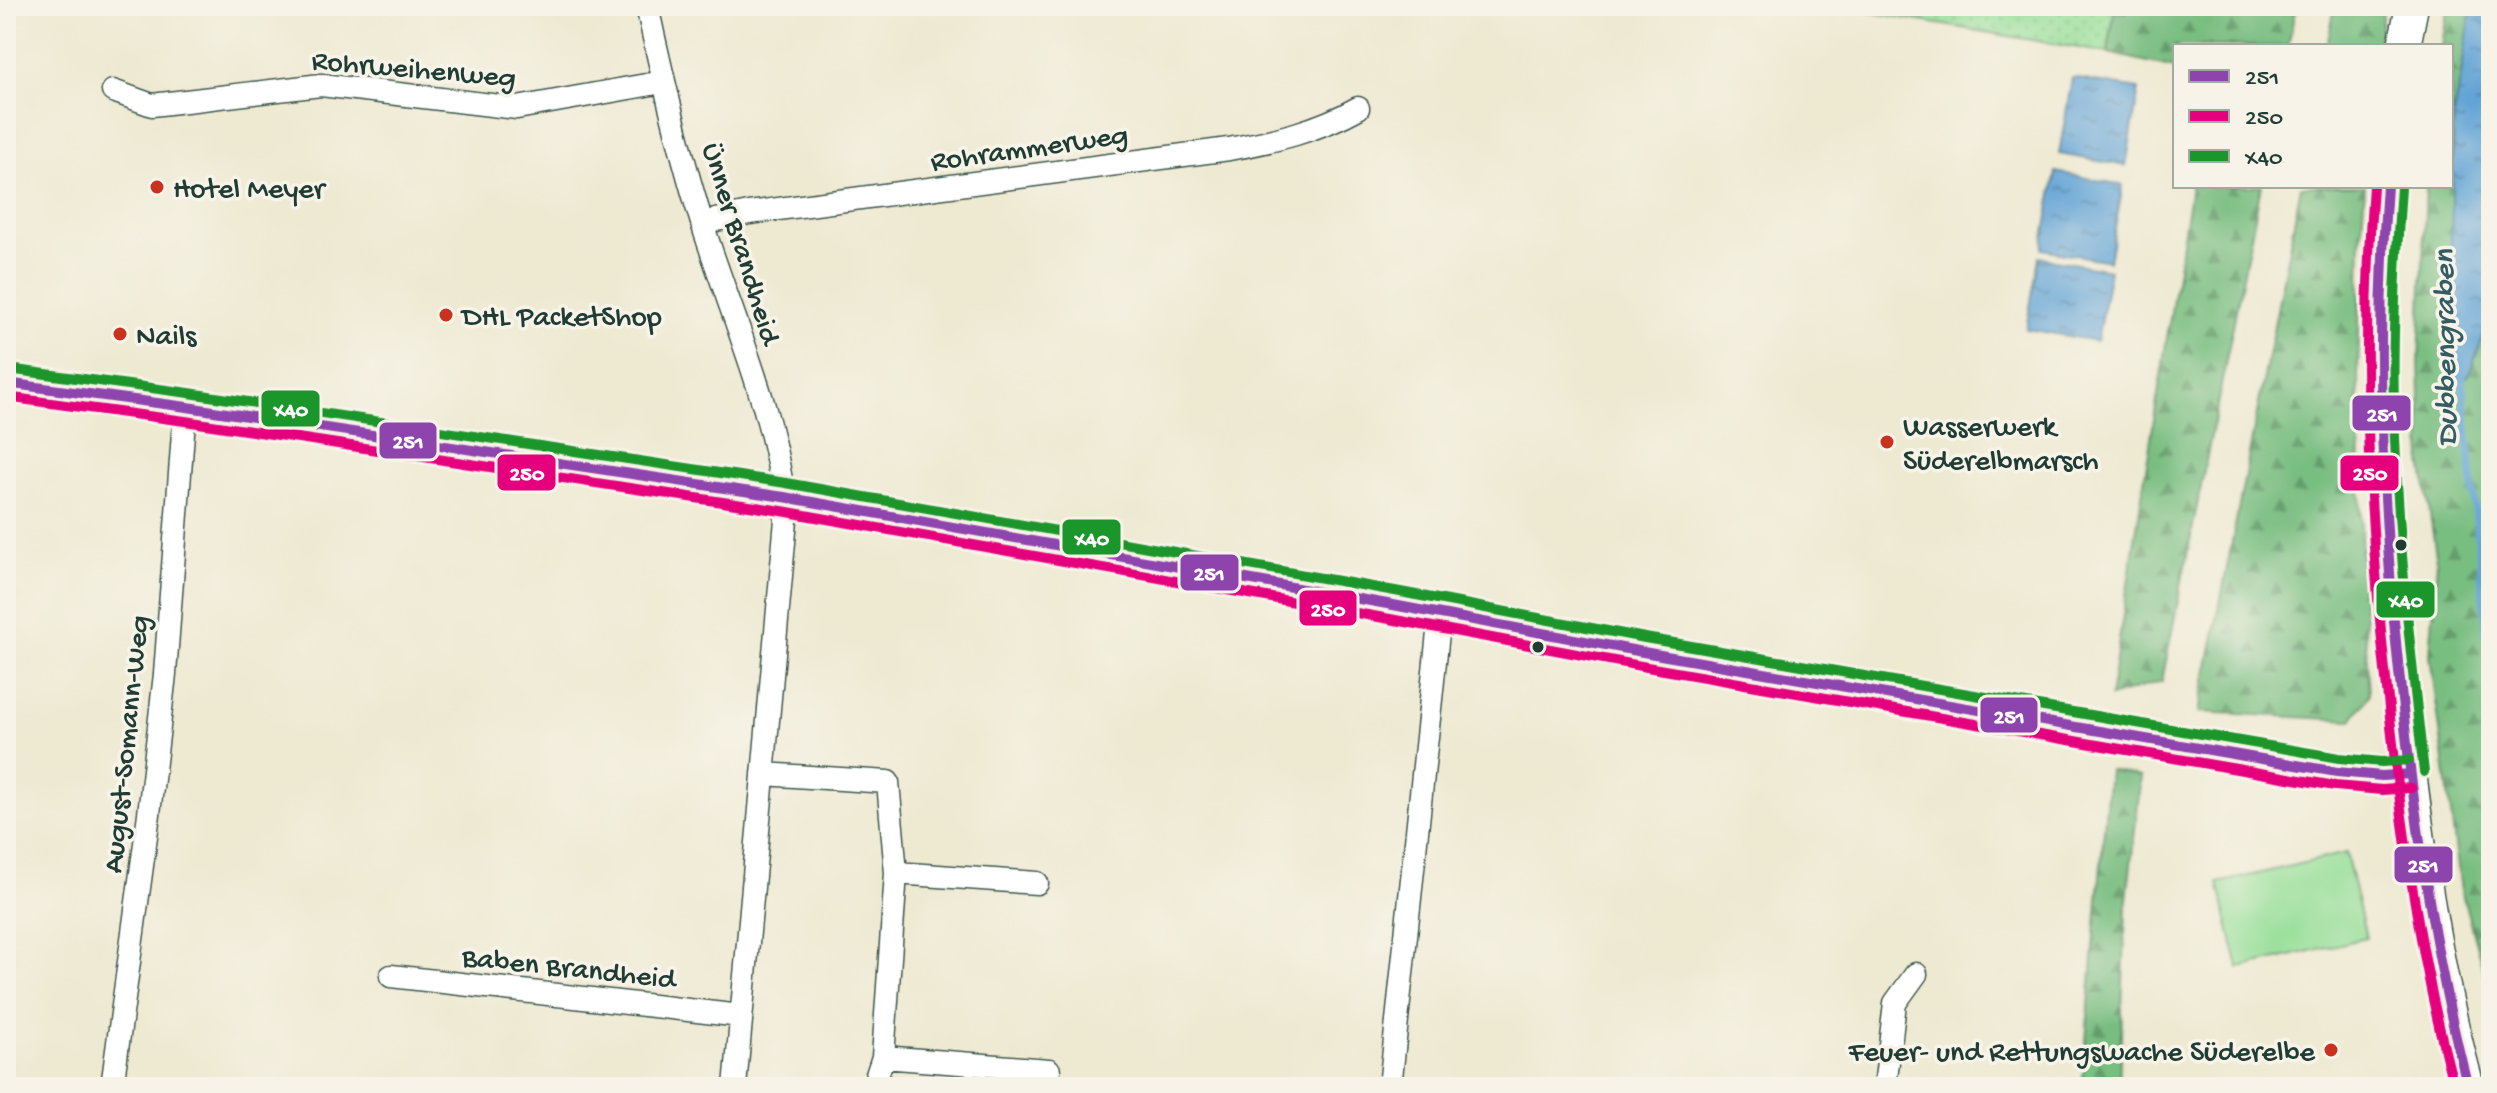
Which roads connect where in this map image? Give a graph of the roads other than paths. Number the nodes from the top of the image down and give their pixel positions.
1 (647, 6) edge
2 (2412, 6) edge
3 (2404, 44) edge
4 (663, 82) junction
5 (113, 91) dead end
6 (1358, 108) dead end
7 (2387, 188) edge
8 (702, 223) junction
9 (6, 383) edge
10 (187, 407) junction
11 (784, 497) junction
12 (1440, 614) junction
13 (763, 774) junction
14 (2410, 774) junction
15 (896, 873) junction
16 (1037, 883) dead end
17 (1916, 974) dead end
18 (391, 976) dead end
19 (741, 1016) junction
20 (883, 1057) junction
21 (1049, 1070) dead end
22 (112, 1087) edge
23 (735, 1087) edge
24 (873, 1087) edge
25 (1390, 1087) edge
26 (1885, 1087) edge
27 (2468, 1087) edge

1 - 4 street, Ünner Brandheid
2 - 3 main road
4 - 5 street, Rohrweihenweg
4 - 8 street, Ünner Brandheid
6 - 8 street, Rohrammerweg
7 - 14 main road
8 - 11 street, Ünner Brandheid
9 - 10 street
10 - 11 street
10 - 22 street, August-Somann-Weg
11 - 12 street
11 - 13 street
12 - 14 street
12 - 25 street
13 - 15 street
13 - 19 street
14 - 27 main road
15 - 16 street
15 - 20 street
17 - 26 street
18 - 19 street, Baben Brandheid
19 - 23 street
20 - 21 street
20 - 24 street

